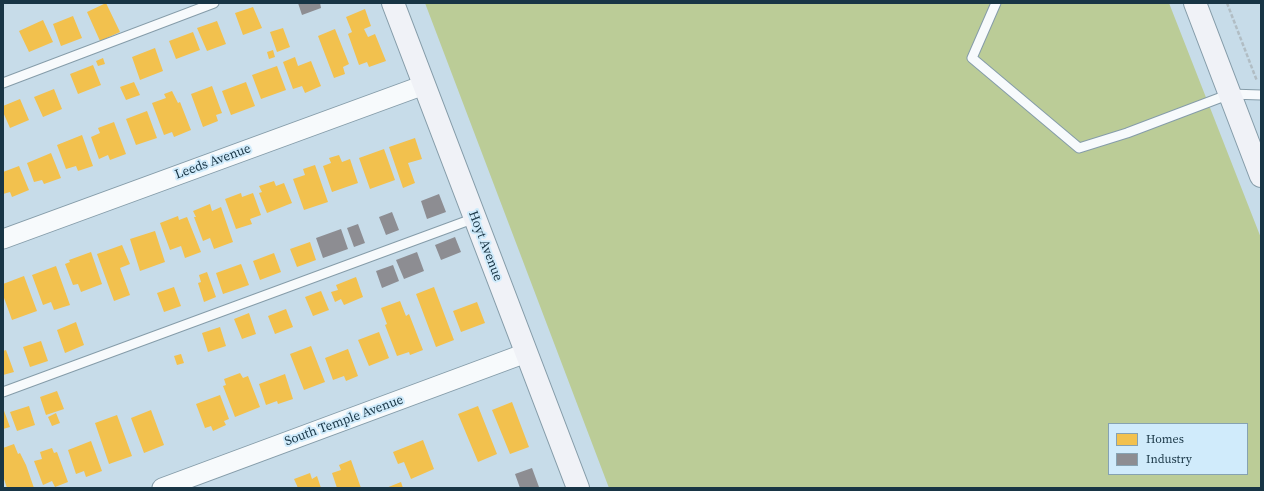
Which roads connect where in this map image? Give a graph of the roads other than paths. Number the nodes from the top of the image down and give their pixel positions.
1 (214, 3) edge
2 (393, 3) edge
3 (996, 3) edge
4 (1196, 3) edge
5 (3, 83) edge
6 (424, 85) junction
7 (1230, 94) junction
8 (1261, 95) edge
9 (1261, 176) edge
10 (474, 218) junction
11 (3, 239) edge
12 (526, 353) junction
13 (3, 392) edge
14 (162, 488) edge
15 (578, 488) edge

1 - 5 lane
2 - 6 main road, Hoyt Avenue
3 - 7 lane
4 - 7 main road
6 - 10 main road, Hoyt Avenue
6 - 11 street, Leeds Avenue
7 - 8 lane
7 - 9 main road
10 - 12 main road, Hoyt Avenue
10 - 13 lane
12 - 14 street, South Temple Avenue
12 - 15 main road, Hoyt Avenue

